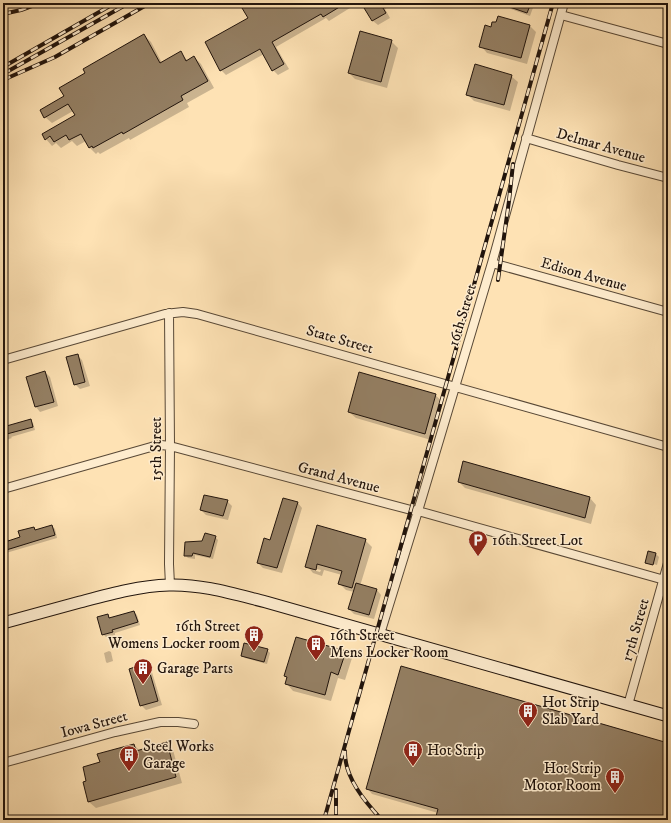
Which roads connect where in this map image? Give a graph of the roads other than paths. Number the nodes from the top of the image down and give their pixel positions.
1 (564, 3) edge
2 (561, 15) junction
3 (668, 44) edge
4 (526, 138) junction
5 (668, 178) edge
6 (492, 263) junction
7 (668, 312) edge
8 (169, 313) junction
9 (3, 360) edge
10 (455, 387) junction
11 (170, 446) junction
12 (668, 447) edge
13 (3, 488) edge
14 (418, 511) junction
15 (668, 563) edge
16 (666, 581) edge
17 (170, 585) junction
18 (3, 623) edge
19 (380, 634) junction
20 (628, 705) junction
21 (668, 716) edge
22 (194, 724) dead end
23 (3, 763) edge

1 - 2 street, 16th Street
2 - 3 street
2 - 4 street, 16th Street
4 - 5 street, Delmar Avenue
4 - 6 street, 16th Street
6 - 7 street, Edison Avenue
6 - 10 street, 16th Street
8 - 9 street, State Street
8 - 10 street, State Street
8 - 11 street, 15th Street
10 - 12 street, State Street
10 - 14 street, 16th Street
11 - 13 street, Grand Avenue
11 - 14 street, Grand Avenue
11 - 17 street, 15th Street
14 - 16 street, Grand Avenue
14 - 19 street, 16th Street
15 - 16 street, 17th Street
16 - 20 street, 17th Street
17 - 18 main road
17 - 19 main road
19 - 20 main road
20 - 21 main road
22 - 23 street, Iowa Street

